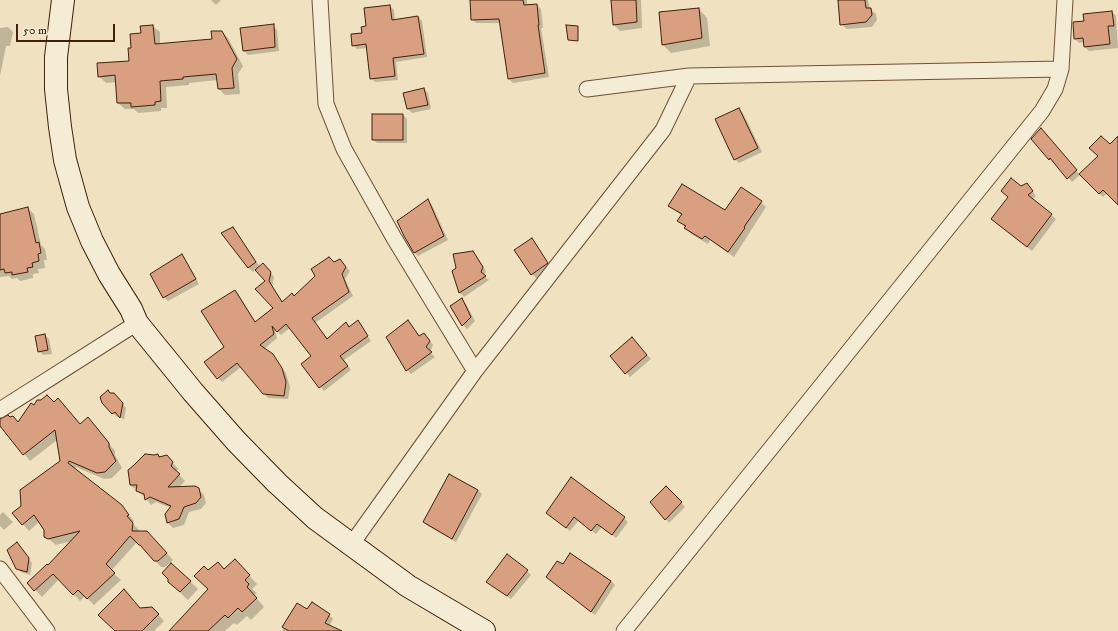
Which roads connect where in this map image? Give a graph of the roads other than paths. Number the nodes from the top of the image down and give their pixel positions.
1 (63, 0) edge
2 (320, 0) edge
3 (1065, 0) edge
4 (1061, 69) junction
5 (689, 76) junction
6 (587, 89) dead end
7 (137, 323) junction
8 (475, 371) junction
9 (0, 410) edge
10 (351, 545) junction
11 (0, 569) edge
12 (47, 631) edge
13 (484, 631) edge
14 (624, 631) edge

1 - 7 main road
2 - 8 street
3 - 4 street
4 - 5 street
4 - 14 street
5 - 6 street
5 - 8 street
7 - 9 street
7 - 10 main road
8 - 10 street
10 - 13 main road
11 - 12 street

